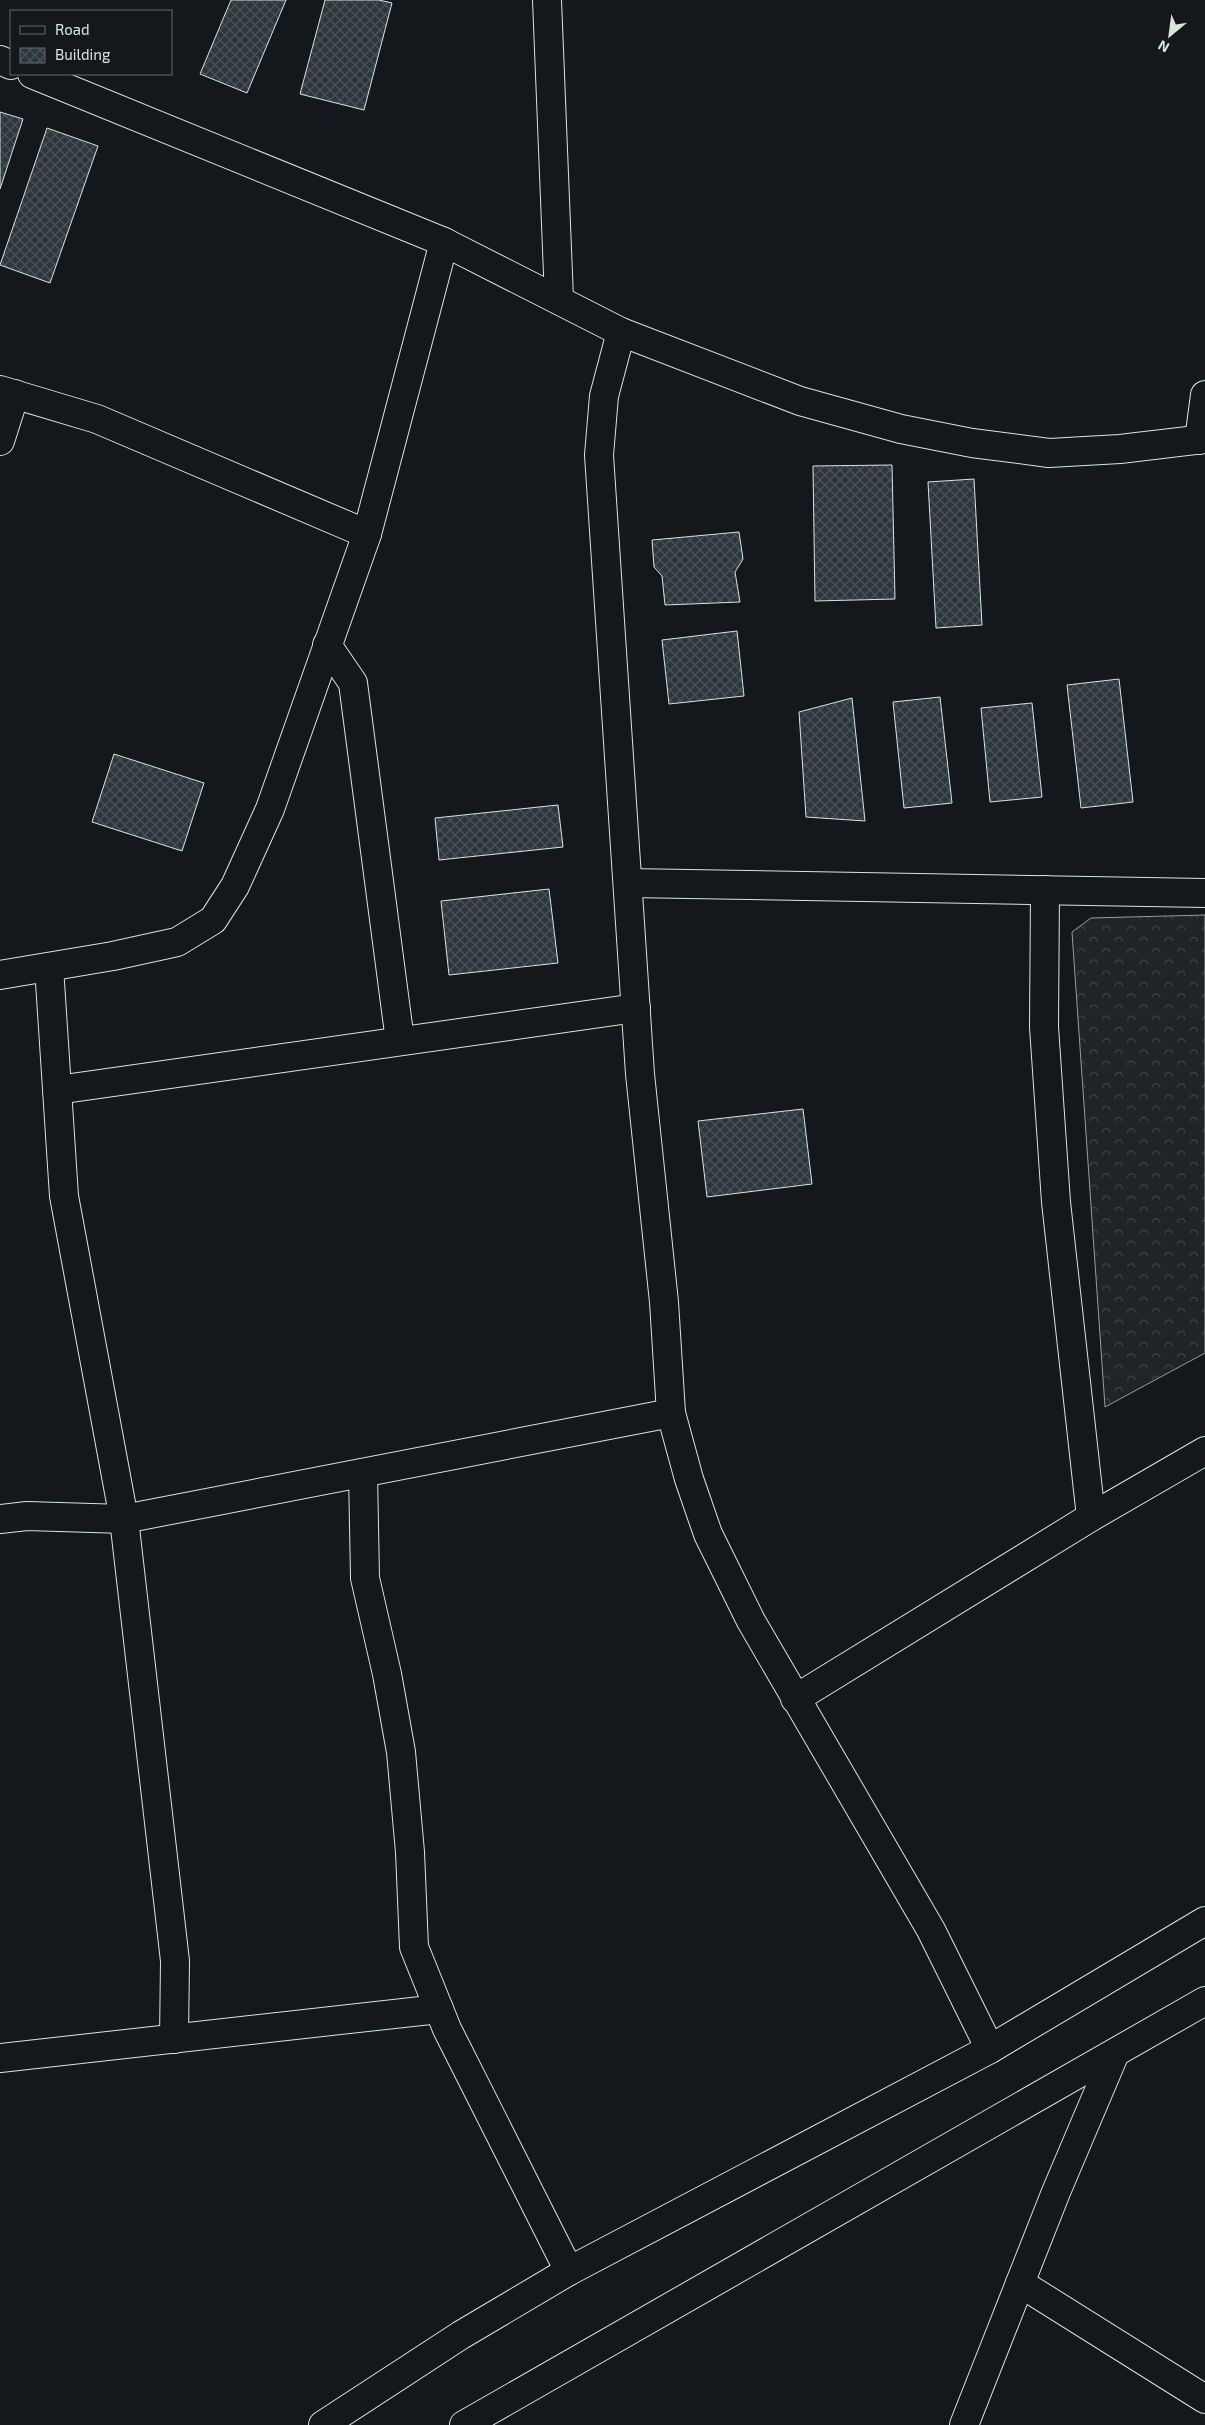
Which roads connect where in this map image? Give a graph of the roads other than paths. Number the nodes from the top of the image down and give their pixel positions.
1 (547, 0) edge
2 (34, 75) edge
3 (444, 242) junction
4 (559, 299) junction
5 (622, 332) junction
6 (8, 392) edge
7 (1205, 395) edge
8 (1202, 440) edge
9 (0, 441) edge
10 (367, 534) junction
11 (327, 645) junction
12 (628, 883) junction
13 (1045, 890) junction
14 (1205, 893) edge
15 (49, 967) junction
16 (0, 975) edge
17 (636, 1008) junction
18 (400, 1041) junction
19 (57, 1090) junction
20 (671, 1413) junction
21 (1205, 1451) edge
22 (363, 1473) junction
23 (1091, 1517) junction
24 (0, 1518) edge
25 (124, 1519) junction
26 (795, 1699) junction
27 (1205, 1921) edge
28 (1205, 2001) edge
29 (439, 2009) junction
30 (174, 2040) junction
31 (990, 2049) junction
32 (1116, 2053) junction
33 (0, 2058) edge
34 (569, 2271) junction
35 (1020, 2283) junction
36 (1205, 2399) edge
37 (323, 2425) edge
38 (464, 2425) edge
39 (964, 2425) edge

1 - 4 street
2 - 3 street
3 - 4 street
3 - 10 street
4 - 5 street
5 - 8 street
5 - 12 street
6 - 9 street
6 - 10 street
7 - 8 street
10 - 11 street
11 - 15 street
11 - 18 street
12 - 13 street
12 - 17 street
13 - 14 street
13 - 23 street
15 - 16 street
15 - 19 street
17 - 18 street
17 - 20 street
18 - 19 street
19 - 25 street
20 - 22 street
20 - 26 street
21 - 23 street
22 - 25 street
22 - 29 street
23 - 26 street
24 - 25 street
25 - 30 street
26 - 31 street
27 - 31 street
28 - 32 street
29 - 30 street
29 - 34 street
30 - 33 street
31 - 34 street
32 - 35 street
32 - 38 street
34 - 37 street
35 - 36 street
35 - 39 street

